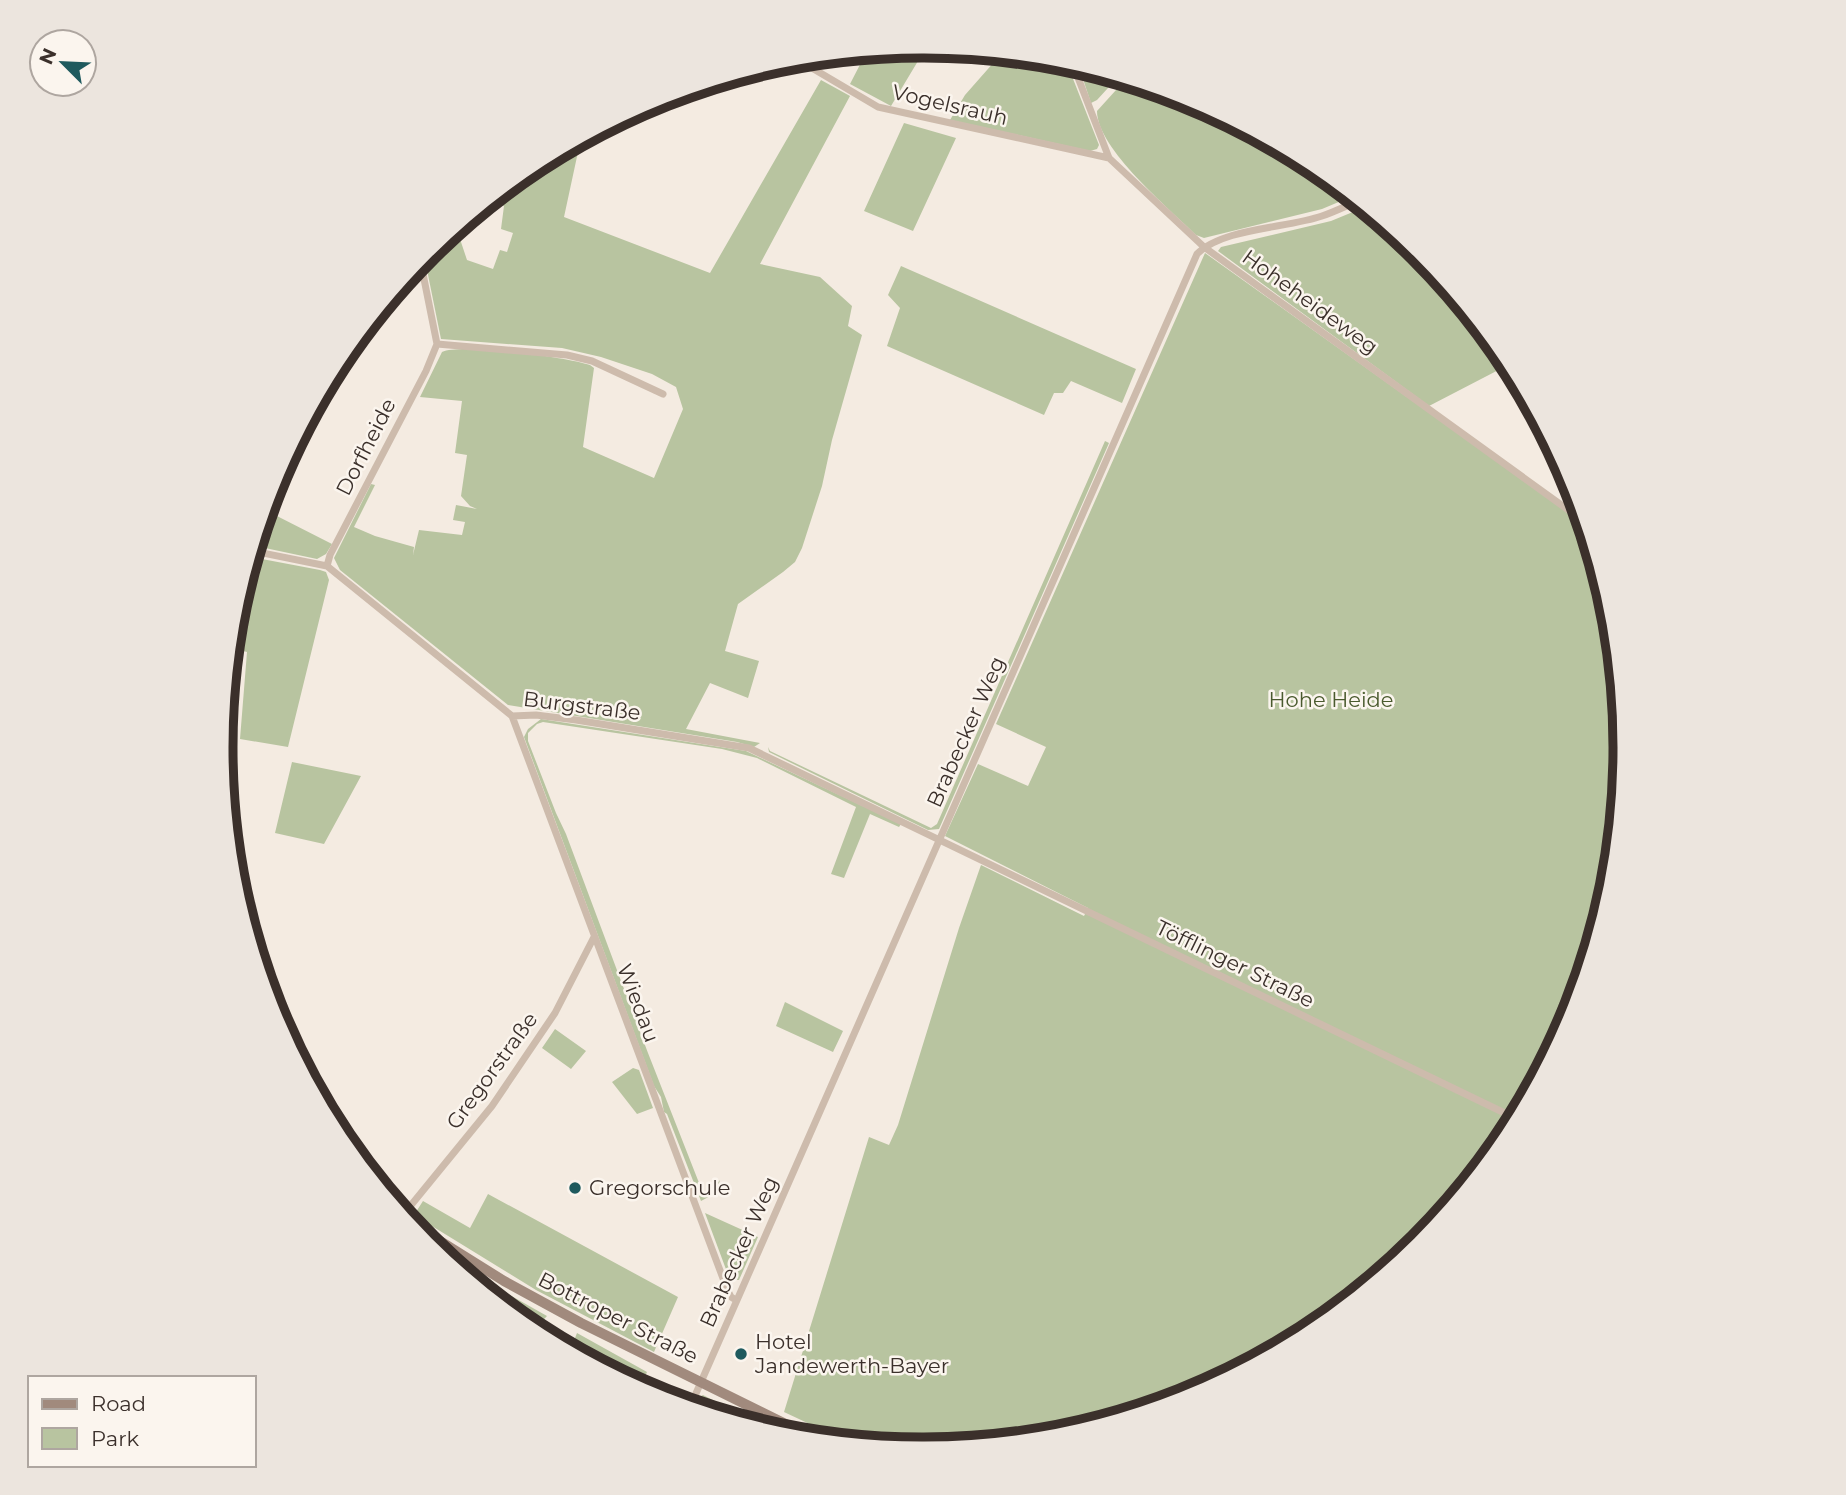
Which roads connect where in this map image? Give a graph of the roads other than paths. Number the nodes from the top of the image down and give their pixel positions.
1 (811, 67) edge
2 (1077, 75) edge
3 (1109, 158) junction
4 (1349, 205) edge
5 (1204, 247) junction
6 (423, 273) edge
7 (437, 344) junction
8 (663, 394) dead end
9 (1570, 512) edge
10 (262, 553) edge
11 (327, 566) junction
12 (512, 716) junction
13 (938, 839) junction
14 (594, 937) junction
15 (1507, 1114) edge
16 (409, 1207) edge
17 (446, 1245) edge
18 (736, 1300) junction
19 (701, 1383) junction
20 (694, 1398) edge
21 (784, 1423) edge

1 - 3 street, Vogelsrauh
2 - 3 street, Hoheheideweg
3 - 5 street, Hoheheideweg
4 - 5 street
5 - 9 street, Hoheheideweg
5 - 13 street, Brabecker Weg
6 - 7 street
7 - 8 street
7 - 11 street, Dorfheide
10 - 11 street, Burgstraße
11 - 12 street, Burgstraße
12 - 13 street, Burgstraße
12 - 14 street, Wiedau
13 - 15 street, Töfflinger Straße
13 - 18 street, Brabecker Weg
14 - 16 street, Gregorstraße
14 - 18 street, Wiedau
17 - 19 main road, Bottroper Straße
18 - 19 street, Brabecker Weg
19 - 20 street, Brabecker Weg
19 - 21 main road, Bottroper Straße

